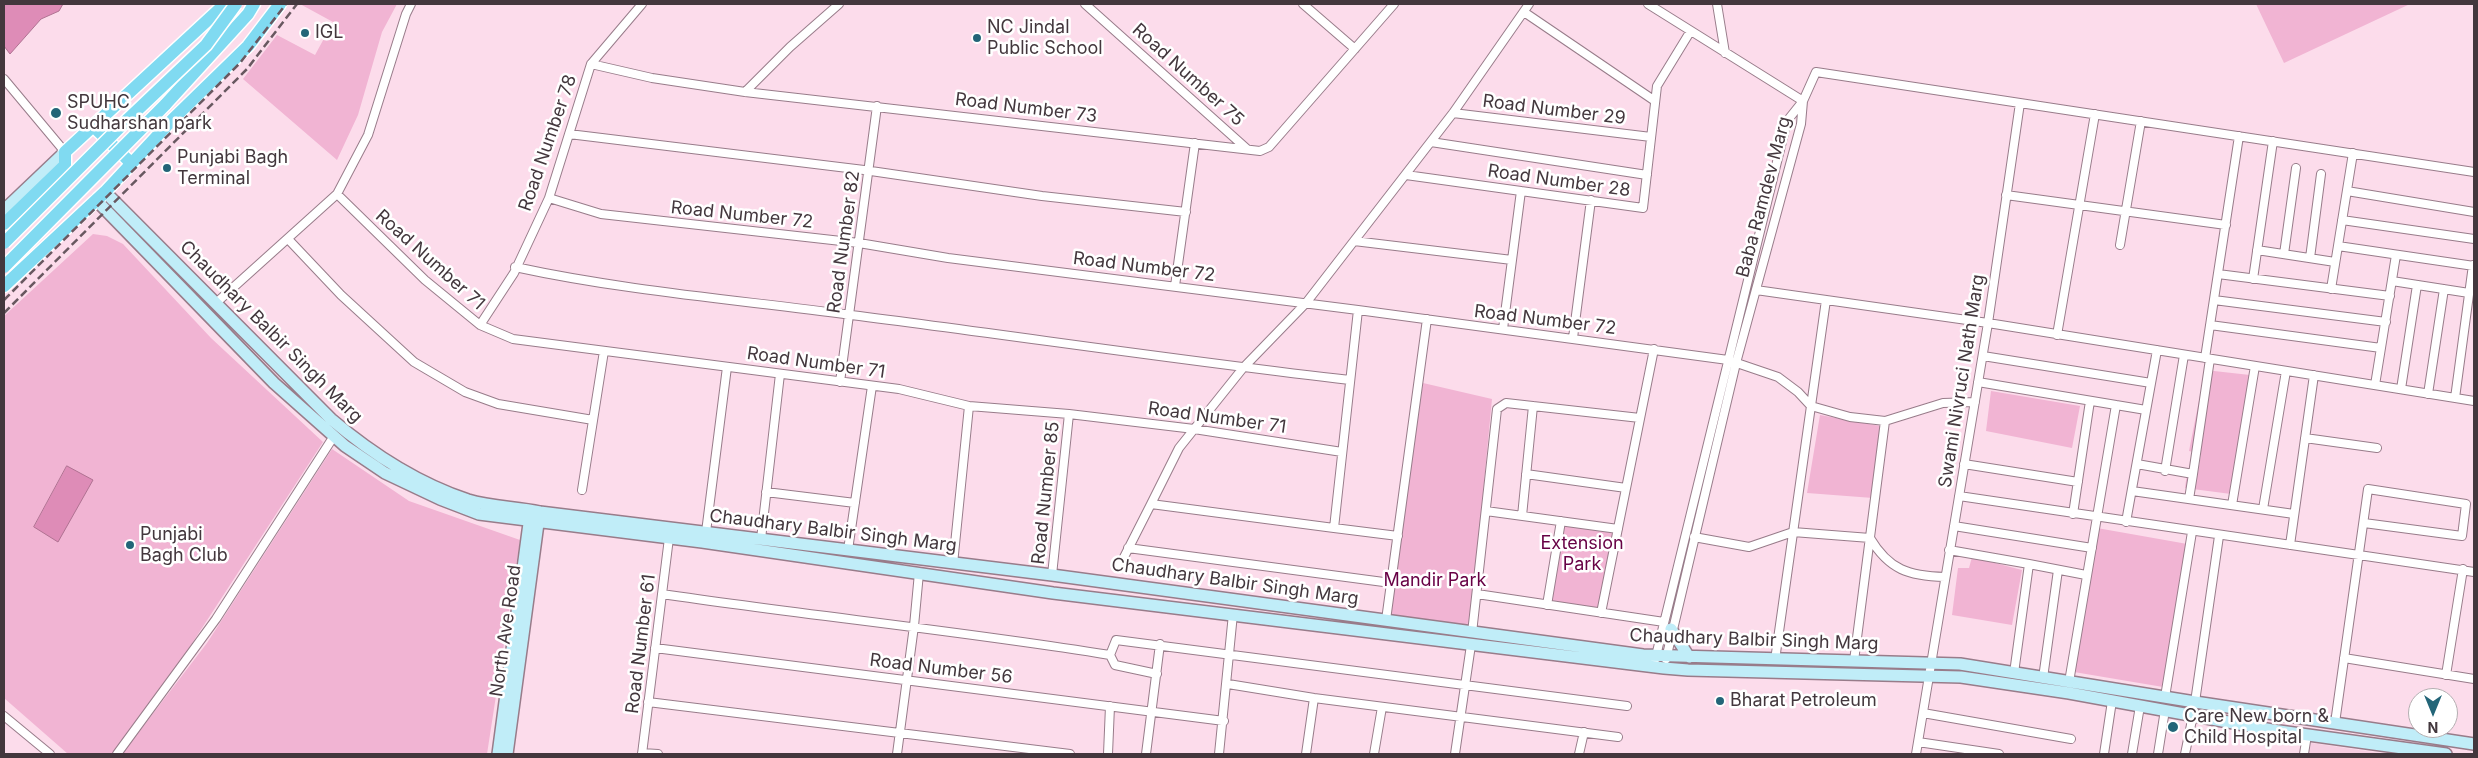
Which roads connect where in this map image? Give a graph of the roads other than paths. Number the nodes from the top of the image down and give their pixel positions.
1 (225, 4) edge
2 (236, 4) edge
3 (254, 4) edge
4 (280, 4) edge
5 (411, 4) edge
6 (642, 4) edge
7 (839, 4) edge
8 (1086, 4) edge
9 (1303, 4) edge
10 (1394, 4) edge
11 (1529, 4) edge
12 (1648, 4) edge
13 (1717, 4) edge
14 (1524, 12) junction
15 (1690, 32) junction
16 (1355, 49) junction
17 (1725, 53) junction
18 (590, 64) junction
19 (6, 82) edge
20 (745, 92) junction
21 (1655, 101) junction
22 (1803, 101) junction
23 (2020, 103) junction
24 (877, 106) junction
25 (1454, 113) junction
26 (2095, 114) junction
27 (2141, 121) junction
28 (93, 126) junction
29 (569, 134) junction
30 (2239, 136) junction
31 (1651, 137) junction
32 (2273, 141) junction
33 (1431, 142) junction
34 (1196, 143) junction
35 (1248, 149) junction
36 (65, 152) junction
37 (2353, 153) junction
38 (131, 163) junction
39 (2296, 168) dead end
40 (868, 170) junction
41 (2474, 172) edge
42 (2321, 174) dead end
43 (1406, 175) junction
44 (1647, 176) junction
45 (1521, 191) junction
46 (2347, 191) junction
47 (337, 194) junction
48 (100, 196) junction
49 (2006, 196) junction
50 (549, 198) junction
51 (1591, 200) junction
52 (2080, 205) junction
53 (2126, 211) junction
54 (1186, 212) junction
55 (2474, 212) edge
56 (5, 218) edge
57 (2342, 220) junction
58 (2226, 224) junction
59 (288, 239) junction
60 (2474, 240) edge
61 (1354, 241) junction
62 (4, 243) edge
63 (859, 244) junction
64 (2120, 246) dead end
65 (2338, 246) junction
66 (2257, 250) junction
67 (39, 251) junction
68 (2284, 254) junction
69 (2396, 255) junction
70 (2310, 258) junction
71 (1512, 260) junction
72 (2335, 262) junction
73 (2474, 266) edge
74 (4, 267) edge
75 (515, 267) junction
76 (2218, 274) junction
77 (2252, 279) junction
78 (2392, 281) junction
79 (2417, 285) junction
80 (4, 286) edge
81 (1175, 286) junction
82 (2331, 289) junction
83 (2444, 289) junction
84 (1756, 290) junction
85 (2469, 293) junction
86 (2390, 296) junction
87 (1826, 300) junction
88 (2214, 300) junction
89 (1306, 303) junction
90 (216, 304) junction
91 (1358, 310) junction
92 (849, 314) junction
93 (1427, 319) junction
94 (2386, 322) junction
95 (1988, 324) junction
96 (480, 325) junction
97 (2210, 325) junction
98 (1503, 329) junction
99 (2058, 334) junction
100 (1573, 338) junction
101 (2381, 348) junction
102 (1654, 349) junction
103 (2157, 350) junction
104 (604, 351) junction
105 (2184, 354) junction
106 (1983, 356) junction
107 (2208, 358) junction
108 (1728, 360) junction
109 (1736, 363) junction
110 (2255, 366) junction
111 (727, 367) junction
112 (1243, 368) junction
113 (2286, 371) junction
114 (780, 374) junction
115 (2314, 375) junction
116 (1350, 380) junction
117 (840, 382) junction
118 (1978, 382) junction
119 (2151, 383) junction
120 (2376, 385) junction
121 (872, 386) junction
122 (2401, 389) junction
123 (2428, 394) junction
124 (2455, 398) junction
125 (2474, 400) edge
126 (2090, 401) junction
127 (1975, 402) junction
128 (2116, 405) junction
129 (969, 406) junction
130 (1533, 406) junction
131 (1811, 406) junction
132 (2146, 410) junction
133 (1070, 414) junction
134 (1640, 418) junction
135 (593, 420) junction
136 (1885, 421) junction
137 (1194, 429) junction
138 (334, 436) junction
139 (2305, 438) junction
140 (2377, 448) dead end
141 (1342, 452) junction
142 (1964, 464) junction
143 (2137, 464) junction
144 (2165, 471) junction
145 (1526, 474) junction
146 (2193, 474) junction
147 (2078, 482) junction
148 (1626, 488) junction
149 (582, 490) dead end
150 (2132, 491) junction
151 (766, 492) junction
152 (1959, 496) junction
153 (2189, 499) junction
154 (855, 503) junction
155 (1151, 504) junction
156 (2232, 505) junction
157 (2263, 509) junction
158 (1486, 511) junction
159 (2073, 514) junction
160 (2294, 514) junction
161 (534, 516) junction
162 (1522, 516) junction
163 (2098, 517) junction
164 (1561, 521) junction
165 (2126, 522) junction
166 (587, 523) junction
167 (2364, 523) junction
168 (1954, 526) junction
169 (1334, 528) junction
170 (1618, 528) junction
171 (706, 532) junction
172 (1793, 532) junction
173 (2192, 532) junction
174 (1398, 536) junction
175 (2219, 536) junction
176 (1694, 537) junction
177 (669, 538) junction
178 (1870, 538) junction
179 (761, 539) junction
180 (2290, 545) junction
181 (1128, 548) junction
182 (2092, 548) junction
183 (848, 550) junction
184 (1949, 550) junction
185 (2360, 555) junction
186 (953, 564) junction
187 (2029, 564) junction
188 (1119, 567) dead end
189 (2463, 569) junction
190 (2058, 570) junction
191 (2474, 572) edge
192 (919, 573) junction
193 (1052, 575) junction
194 (2086, 575) junction
195 (1945, 577) junction
196 (1391, 583) junction
197 (662, 594) junction
198 (1477, 594) junction
199 (1547, 605) junction
200 (1601, 613) junction
201 (1233, 614) junction
202 (1386, 620) junction
203 (914, 626) junction
204 (1668, 626) junction
205 (1472, 633) junction
206 (1160, 644) junction
207 (1471, 645) junction
208 (655, 648) junction
209 (1230, 653) junction
210 (1110, 655) junction
211 (1689, 657) junction
212 (2344, 658) junction
213 (1775, 660) junction
214 (1854, 661) junction
215 (1660, 662) junction
216 (1930, 663) junction
217 (2014, 673) junction
218 (1157, 674) junction
219 (2446, 675) junction
220 (1929, 676) junction
221 (2043, 678) junction
222 (2474, 679) edge
223 (907, 680) junction
224 (2069, 682) junction
225 (1465, 683) junction
226 (1228, 684) junction
227 (1314, 698) junction
228 (2165, 698) junction
229 (2112, 701) junction
230 (648, 702) junction
231 (2194, 702) junction
232 (1110, 706) junction
233 (1382, 706) junction
234 (1627, 706) dead end
235 (2140, 706) junction
236 (2165, 710) junction
237 (1152, 711) junction
238 (1923, 713) junction
239 (4, 716) edge
240 (1460, 716) junction
241 (2193, 716) junction
242 (1224, 721) junction
243 (2334, 723) junction
244 (1584, 732) junction
245 (900, 733) junction
246 (2307, 735) junction
247 (1618, 736) dead end
248 (2071, 738) dead end
249 (1918, 742) junction
250 (2474, 744) edge
251 (642, 753) edge
252 (50, 754) edge
253 (118, 754) edge
254 (498, 754) edge
255 (507, 754) edge
256 (658, 754) edge
257 (896, 754) edge
258 (1070, 754) edge
259 (1108, 754) edge
260 (1146, 754) edge
261 (1219, 754) edge
262 (1306, 754) edge
263 (1374, 754) edge
264 (1455, 754) edge
265 (1578, 754) edge
266 (1916, 754) edge
267 (1999, 754) edge
268 (2104, 754) edge
269 (2132, 754) edge
270 (2158, 754) edge
271 (2185, 754) edge
272 (2304, 754) edge
273 (2446, 754) edge

1 - 28 main road
2 - 62 main road, bridge
3 - 74 main road, bridge
4 - 38 main road
5 - 47 street
6 - 18 street, Road Number 78
7 - 20 street
8 - 35 street, Road Number 75
9 - 16 street
10 - 16 street, Road Number 73
11 - 14 street
12 - 15 street
13 - 17 street
14 - 21 street
14 - 25 street
15 - 17 street
15 - 21 street, Road Number 28
16 - 35 street, Road Number 73
17 - 22 street
18 - 20 street, Road Number 73
18 - 29 street, Road Number 78
19 - 36 street
20 - 24 street, Road Number 73
21 - 31 street, Road Number 28
22 - 23 street
22 - 84 street, Baba Ramdev Marg
22 - 108 street, Baba Ramdev Marg
23 - 26 street
23 - 49 street, Swami Nivruci Nath Marg
24 - 34 street, Road Number 73
24 - 40 street, Road Number 82
25 - 31 street, Road Number 29
25 - 33 street
26 - 27 street
26 - 52 street
27 - 30 street
27 - 53 street
28 - 36 main road
28 - 38 main road
29 - 40 street
29 - 50 street, Road Number 78
30 - 32 street
30 - 58 street
31 - 44 street, Road Number 28
32 - 37 street
32 - 66 street
33 - 43 street
33 - 44 street
34 - 35 street, Road Number 73
34 - 54 street
36 - 56 main road
37 - 41 street
37 - 46 street
38 - 48 main road
39 - 68 street
40 - 54 street
40 - 63 street, Road Number 82
42 - 70 street
43 - 45 street, Road Number 28
43 - 61 street
44 - 51 street, Road Number 28
45 - 51 street, Road Number 28
45 - 71 street
46 - 55 street
46 - 57 street
47 - 59 street
47 - 96 street, Road Number 71
48 - 67 main road
48 - 90 street, Chaudhary Balbir Singh Marg
48 - 138 street, Chaudhary Balbir Singh Marg
49 - 52 street
49 - 95 street, Swami Nivruci Nath Marg
50 - 63 street, Road Number 72
50 - 75 street, Road Number 78
51 - 100 street
52 - 53 street
52 - 99 street
53 - 58 street
53 - 64 street
54 - 81 street
56 - 67 main road
57 - 60 street
57 - 65 street
58 - 76 street
59 - 90 street
59 - 135 street
61 - 71 street
61 - 89 street
63 - 81 street, Road Number 72
63 - 92 street, Road Number 82
65 - 69 street
65 - 72 street
66 - 68 street
66 - 77 street
67 - 80 main road
68 - 70 street
69 - 73 street
69 - 78 street
70 - 72 street
71 - 98 street
72 - 82 street
73 - 85 street
75 - 92 street
75 - 96 street, Road Number 78
76 - 77 street
76 - 88 street
77 - 82 street
78 - 79 street
78 - 86 street
79 - 83 street
79 - 122 street
81 - 89 street, Road Number 72
82 - 86 street
83 - 85 street
83 - 123 street
84 - 87 street
84 - 109 street, Baba Ramdev Marg
85 - 124 street
86 - 94 street
87 - 95 street
87 - 131 street
88 - 94 street
88 - 97 street
89 - 91 street, Road Number 72
89 - 112 street
90 - 161 street, Chaudhary Balbir Singh Marg
91 - 93 street, Road Number 72
91 - 116 street
92 - 112 street
92 - 117 street, Road Number 82
93 - 98 street, Road Number 72
93 - 174 street
94 - 101 street
95 - 99 street
95 - 106 street, Swami Nivruci Nath Marg
96 - 104 street, Road Number 71
97 - 101 street
97 - 107 street
98 - 100 street, Road Number 72
99 - 103 street
100 - 102 street, Road Number 72
101 - 120 street
102 - 108 street, Road Number 72
102 - 134 street
103 - 105 street
103 - 119 street
104 - 111 street, Road Number 71
104 - 135 street
105 - 107 street
105 - 144 street
106 - 118 street, Swami Nivruci Nath Marg
106 - 119 street
107 - 110 street
107 - 146 street
108 - 109 street, Road Number 72
108 - 204 street, Baba Ramdev Marg
109 - 131 street, Road Number 72
109 - 176 street, Baba Ramdev Marg
110 - 113 street
110 - 156 street
111 - 114 street, Road Number 71
111 - 171 street
112 - 116 street
112 - 137 street
113 - 115 street
113 - 157 street
114 - 117 street, Road Number 71
114 - 151 street
115 - 120 street
115 - 139 street
116 - 141 street
117 - 121 street, Road Number 71
118 - 126 street
118 - 127 street, Swami Nivruci Nath Marg
119 - 132 street
120 - 122 street
121 - 129 street, Road Number 71
121 - 154 street
122 - 123 street
123 - 124 street
124 - 125 street
126 - 128 street
126 - 147 street
127 - 136 street
127 - 142 street, Swami Nivruci Nath Marg
128 - 132 street
128 - 163 street
129 - 133 street, Road Number 71
129 - 186 street
130 - 134 street
130 - 145 street
130 - 158 street
131 - 136 street
131 - 172 street
132 - 143 street
133 - 137 street, Road Number 71
133 - 193 street, Road Number 85
134 - 148 street
135 - 149 street
136 - 178 street
137 - 141 street, Road Number 71
137 - 155 street
138 - 161 street, Chaudhary Balbir Singh Marg
138 - 253 street
139 - 140 street
139 - 160 street
141 - 169 street
142 - 147 street
142 - 152 street, Swami Nivruci Nath Marg
143 - 144 street
143 - 150 street
144 - 146 street
145 - 148 street
145 - 162 street
146 - 153 street
147 - 159 street
148 - 170 street
150 - 153 street
150 - 165 street
151 - 154 street
151 - 179 street
152 - 159 street
152 - 168 street, Swami Nivruci Nath Marg
153 - 156 street
154 - 183 street
155 - 169 street
155 - 181 street
156 - 157 street
157 - 160 street
158 - 162 street
158 - 198 street
159 - 163 street
160 - 180 street
161 - 166 street, Chaudhary Balbir Singh Marg
161 - 254 street
161 - 255 street, North Ave Road
162 - 164 street
163 - 165 street
163 - 182 street
164 - 170 street
164 - 199 street
165 - 173 street
166 - 171 street, Chaudhary Balbir Singh Marg
166 - 177 street, Chaudhary Balbir Singh Marg
167 - 167 street
167 - 185 street
168 - 182 street
168 - 184 street, Swami Nivruci Nath Marg
169 - 174 street
170 - 200 street
171 - 179 street, Chaudhary Balbir Singh Marg
172 - 176 street
172 - 178 street
172 - 213 street
173 - 175 street
173 - 228 street
174 - 196 street
175 - 180 street
175 - 231 street
176 - 204 street, Baba Ramdev Marg
177 - 192 street, Chaudhary Balbir Singh Marg
177 - 197 street, Road Number 61
178 - 195 street
178 - 214 street
179 - 183 street, Chaudhary Balbir Singh Marg
180 - 185 street
181 - 188 street
181 - 196 street
182 - 194 street
183 - 186 street, Chaudhary Balbir Singh Marg
184 - 187 street
184 - 195 street, Swami Nivruci Nath Marg
185 - 189 street
185 - 212 street
186 - 193 street, Chaudhary Balbir Singh Marg
187 - 190 street
187 - 217 street
189 - 191 street
189 - 219 street
190 - 194 street
190 - 221 street
192 - 201 street, Chaudhary Balbir Singh Marg
192 - 203 street
193 - 202 street, Chaudhary Balbir Singh Marg
194 - 224 street
195 - 216 street, Swami Nivruci Nath Marg
196 - 202 street
197 - 203 street
197 - 208 street, Road Number 61
198 - 199 street
198 - 205 street
199 - 200 street
200 - 204 street
201 - 207 street, Chaudhary Balbir Singh Marg
201 - 209 street
202 - 205 street, Chaudhary Balbir Singh Marg
203 - 210 street
203 - 223 street
204 - 211 street
204 - 215 street, Baba Ramdev Marg
205 - 215 street, Chaudhary Balbir Singh Marg
206 - 209 street
206 - 210 street
206 - 218 street
207 - 215 street, Chaudhary Balbir Singh Marg
207 - 225 street
208 - 223 street, Road Number 56
208 - 230 street, Road Number 61
209 - 225 street
209 - 226 street
210 - 218 street
211 - 213 street, Chaudhary Balbir Singh Marg
211 - 215 street, Chaudhary Balbir Singh Marg
212 - 219 street
212 - 243 street
213 - 214 street, Chaudhary Balbir Singh Marg
214 - 216 street, Chaudhary Balbir Singh Marg
215 - 220 street, Chaudhary Balbir Singh Marg
216 - 217 street, Chaudhary Balbir Singh Marg
216 - 220 street, Swami Nivruci Nath Marg
217 - 221 street, Chaudhary Balbir Singh Marg
218 - 237 street
219 - 222 street
220 - 229 street, Chaudhary Balbir Singh Marg
220 - 238 street, Swami Nivruci Nath Marg
221 - 224 street, Chaudhary Balbir Singh Marg
223 - 232 street, Road Number 56
223 - 245 street
224 - 228 street, Chaudhary Balbir Singh Marg
225 - 234 street
225 - 240 street
226 - 227 street
226 - 242 street
227 - 233 street
227 - 262 street
228 - 231 street, Chaudhary Balbir Singh Marg
229 - 235 street, Chaudhary Balbir Singh Marg
229 - 268 street
230 - 245 street
230 - 251 street, Road Number 61
231 - 243 street, Chaudhary Balbir Singh Marg
232 - 237 street, Road Number 56
232 - 259 street
233 - 240 street
233 - 263 street
235 - 236 street, Chaudhary Balbir Singh Marg
235 - 269 street
236 - 241 street, Chaudhary Balbir Singh Marg
236 - 270 street
237 - 242 street, Road Number 56
237 - 260 street
238 - 248 street
238 - 249 street, Swami Nivruci Nath Marg
239 - 252 street
240 - 244 street
240 - 264 street
241 - 246 street, Chaudhary Balbir Singh Marg
241 - 271 street
242 - 261 street
243 - 250 street, Chaudhary Balbir Singh Marg
244 - 247 street
244 - 265 street
245 - 257 street
245 - 258 street
246 - 272 street
246 - 273 street, Chaudhary Balbir Singh Marg
249 - 266 street, Swami Nivruci Nath Marg
249 - 267 street
251 - 256 street

